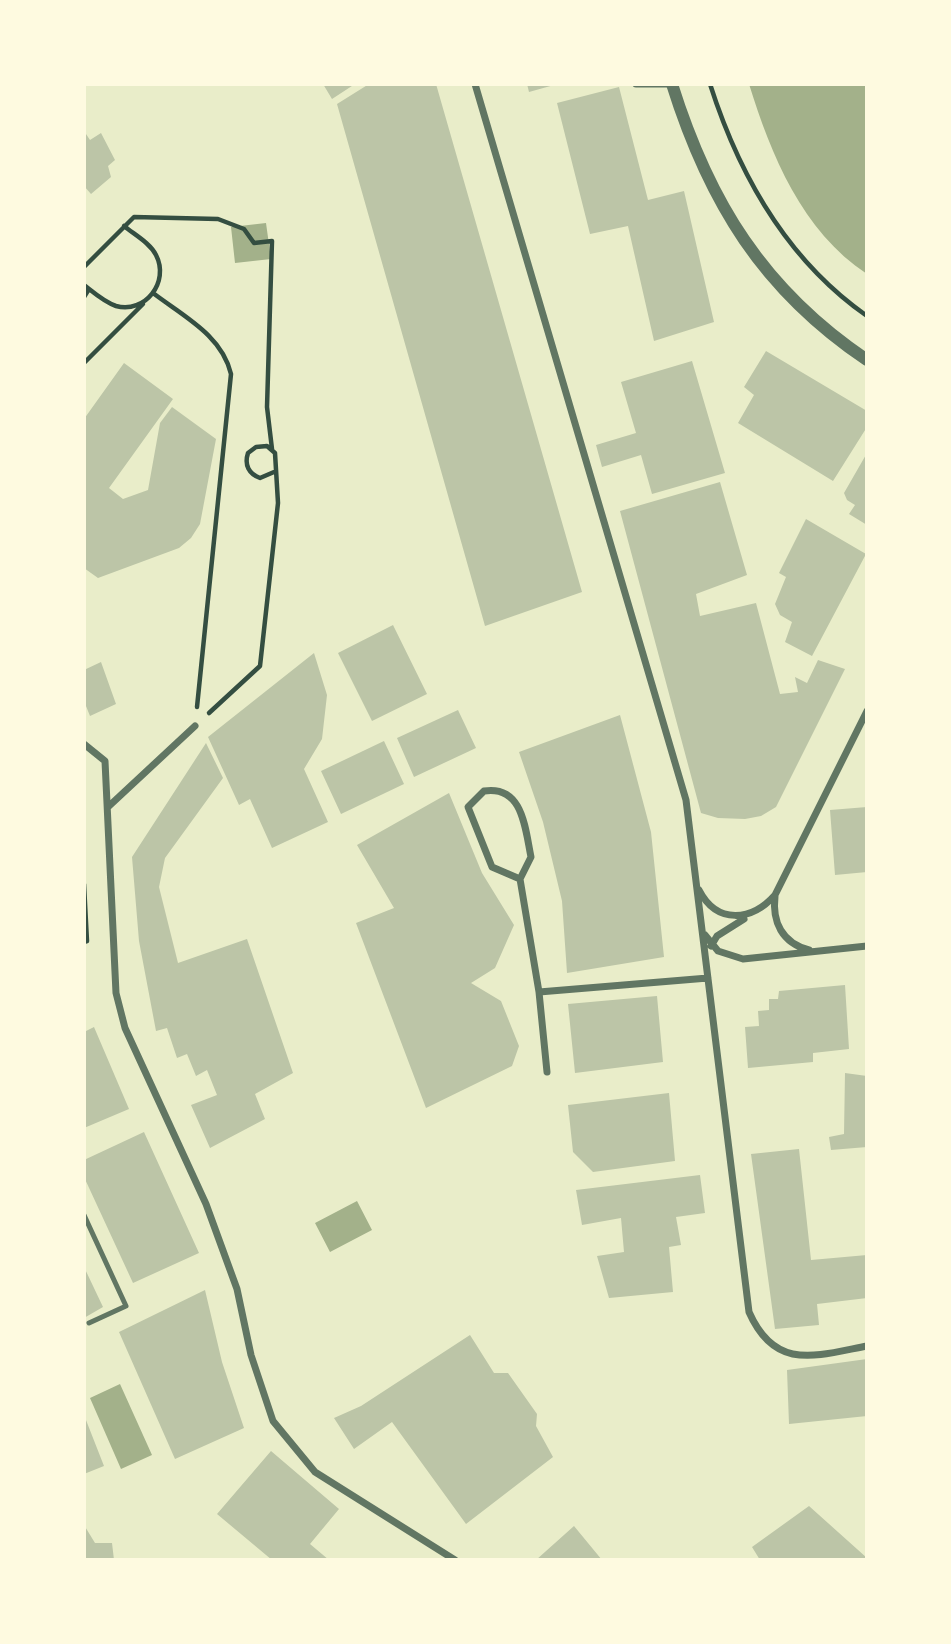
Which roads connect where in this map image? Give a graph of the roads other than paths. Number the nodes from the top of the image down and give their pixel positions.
1 (475, 84) edge
2 (636, 84) edge
3 (672, 84) edge
4 (867, 360) edge
5 (867, 711) edge
6 (195, 726) road end
7 (84, 744) edge
8 (108, 807) junction
9 (520, 879) junction
10 (697, 887) junction
11 (775, 895) junction
12 (752, 915) junction
13 (702, 928) junction
14 (712, 945) junction
15 (867, 946) edge
16 (819, 951) junction
17 (706, 963) junction
18 (708, 978) junction
19 (539, 992) junction
20 (547, 1072) dead end
21 (84, 1215) edge
22 (89, 1323) dead end
23 (867, 1346) edge
24 (455, 1560) edge

1 - 10 street
2 - 3 street
3 - 4 street
5 - 11 street
6 - 8 street
7 - 8 street
8 - 24 street
9 - 9 street
9 - 19 street
10 - 12 street
10 - 13 street
11 - 12 street
11 - 16 street
12 - 14 street
13 - 14 street
13 - 17 street
14 - 16 street
14 - 17 street
15 - 16 street
17 - 18 street
18 - 19 street
18 - 23 street
19 - 20 street
21 - 22 lane

